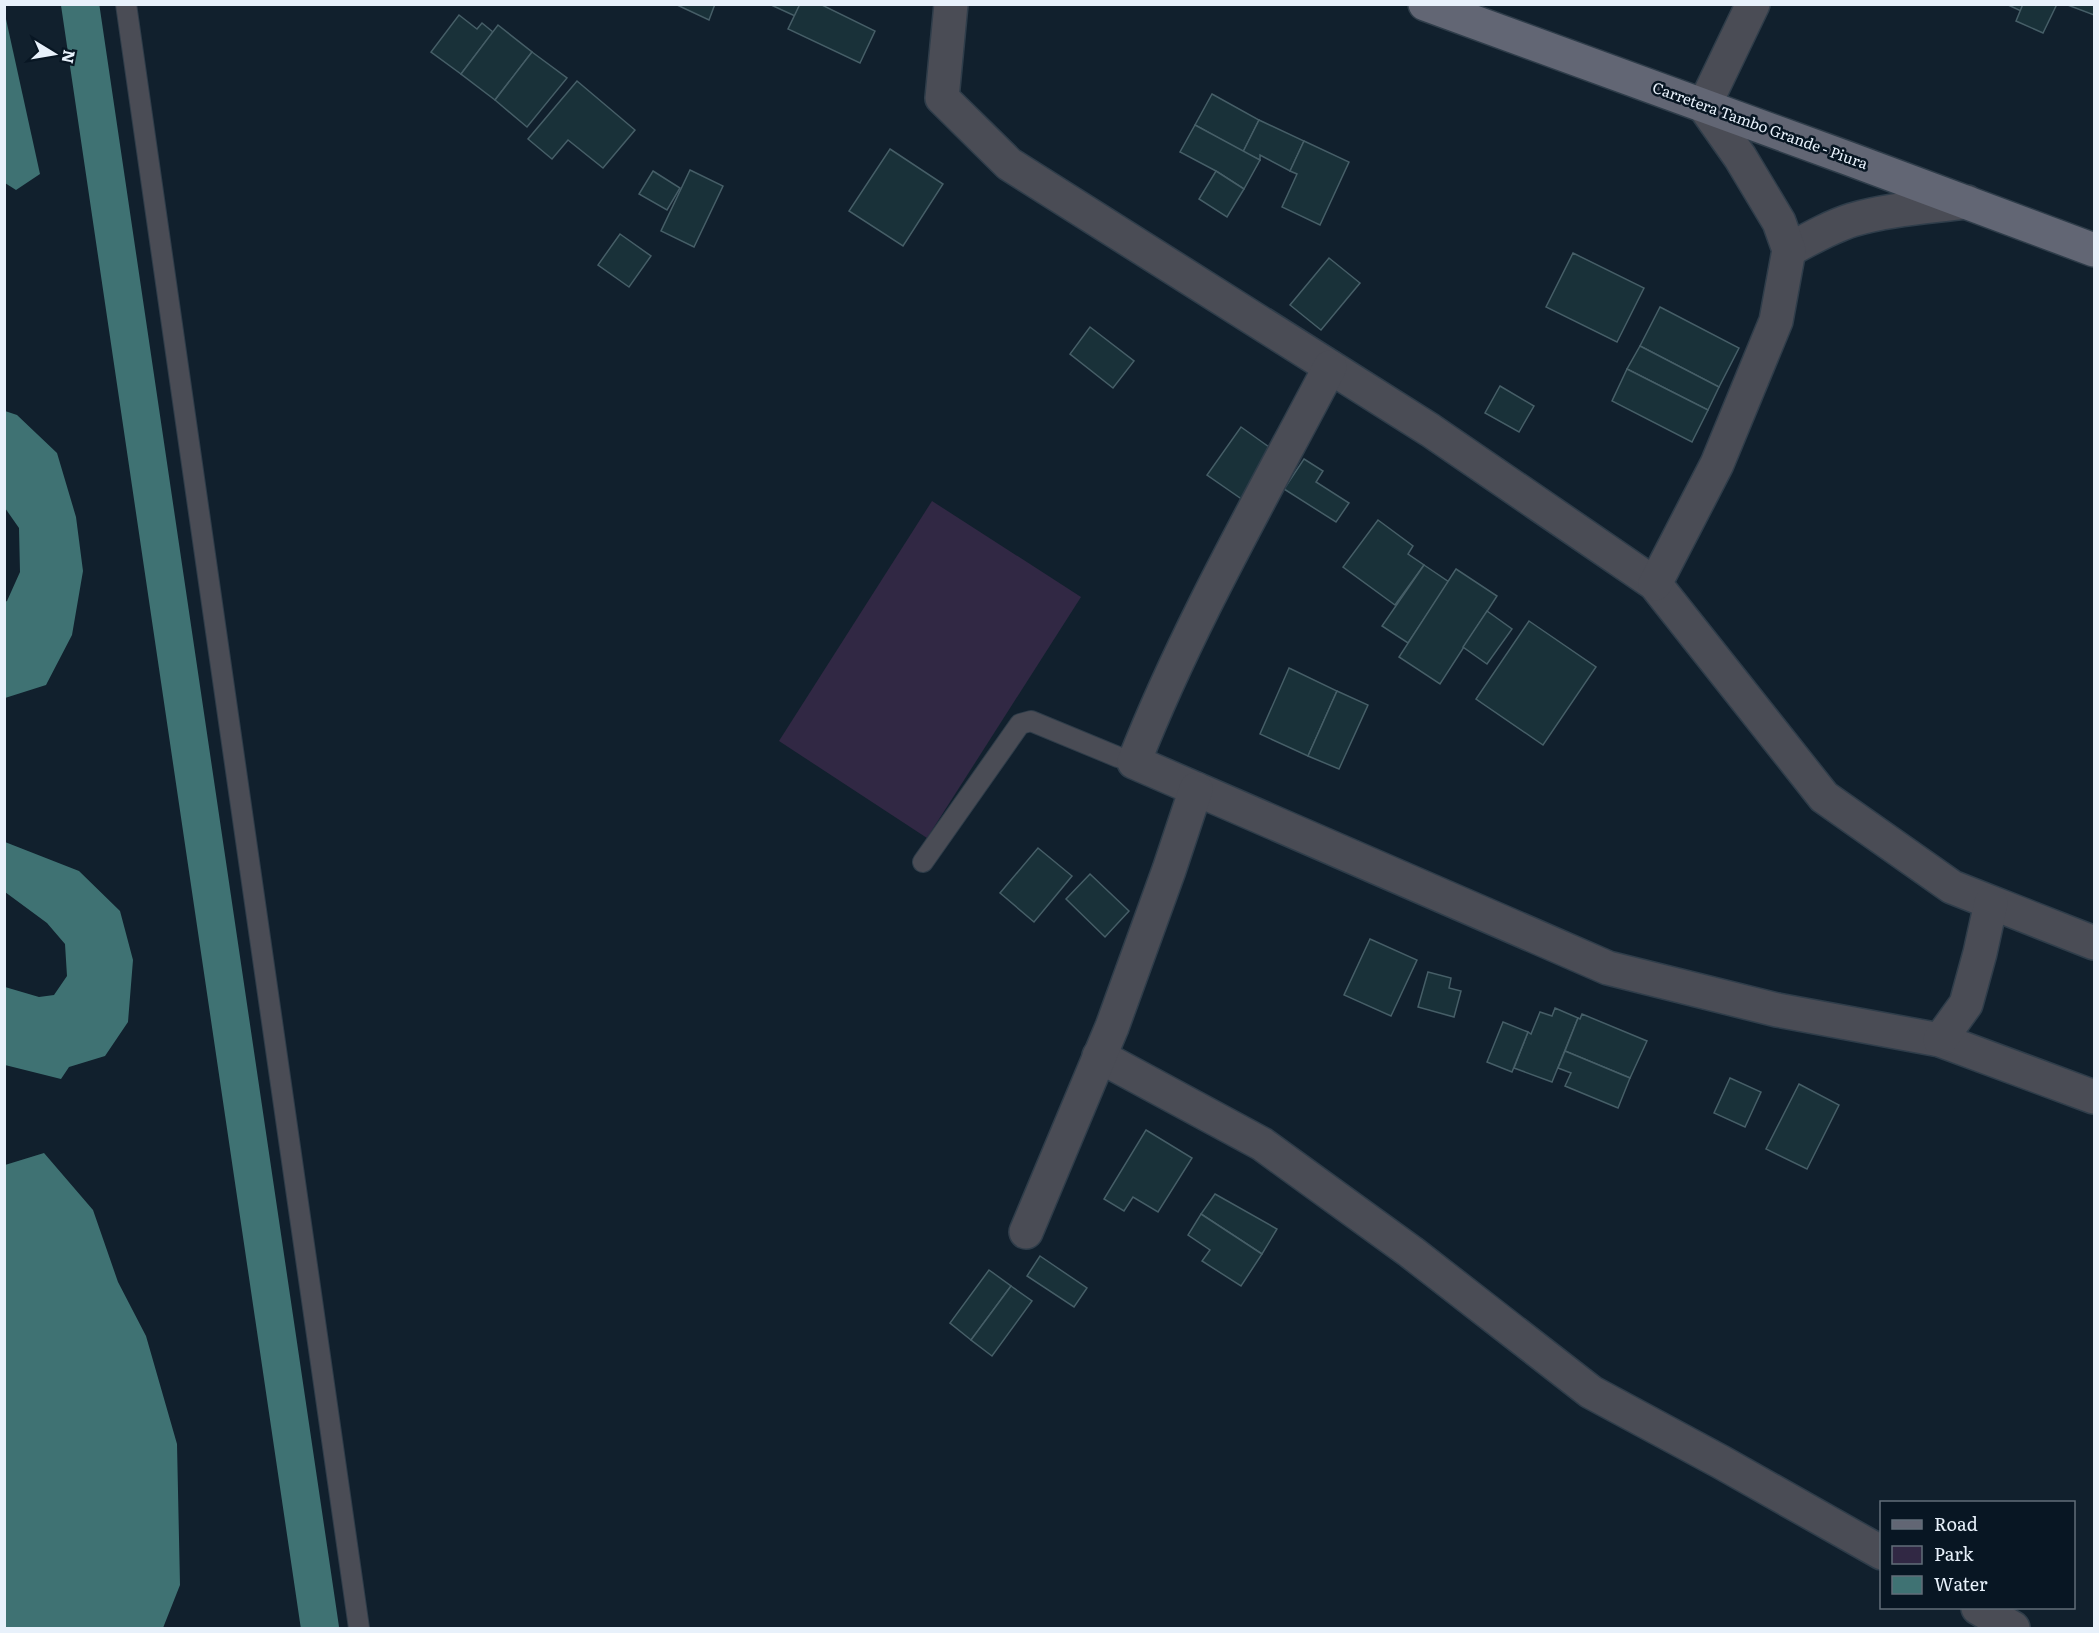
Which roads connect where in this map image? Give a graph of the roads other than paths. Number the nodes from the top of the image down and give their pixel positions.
1 (126, 4) edge
2 (951, 4) edge
3 (1425, 4) edge
4 (1754, 4) edge
5 (1704, 106) junction
6 (1967, 202) junction
7 (1789, 250) junction
8 (2094, 250) edge
9 (1330, 367) junction
10 (1655, 584) junction
11 (1134, 762) junction
12 (1196, 789) junction
13 (923, 862) dead end
14 (1991, 903) junction
15 (2094, 943) edge
16 (1940, 1040) junction
17 (1100, 1056) junction
18 (2094, 1096) edge
19 (1026, 1232) dead end
20 (1880, 1552) edge
21 (1980, 1609) edge
22 (359, 1629) edge
23 (2013, 1629) edge

1 - 22 lane
2 - 9 street
3 - 5 main road, Carretera Tambo Grande - Piura
4 - 5 street
5 - 6 main road, Carretera Tambo Grande - Piura
5 - 7 street
6 - 7 street
6 - 8 main road, Carretera Tambo Grande - Piura
7 - 10 street
9 - 10 street
9 - 11 street
10 - 14 street
11 - 12 street
11 - 13 lane
12 - 16 street
12 - 17 street
14 - 15 street
14 - 16 street
16 - 18 street
17 - 19 street
17 - 20 street
21 - 23 street

